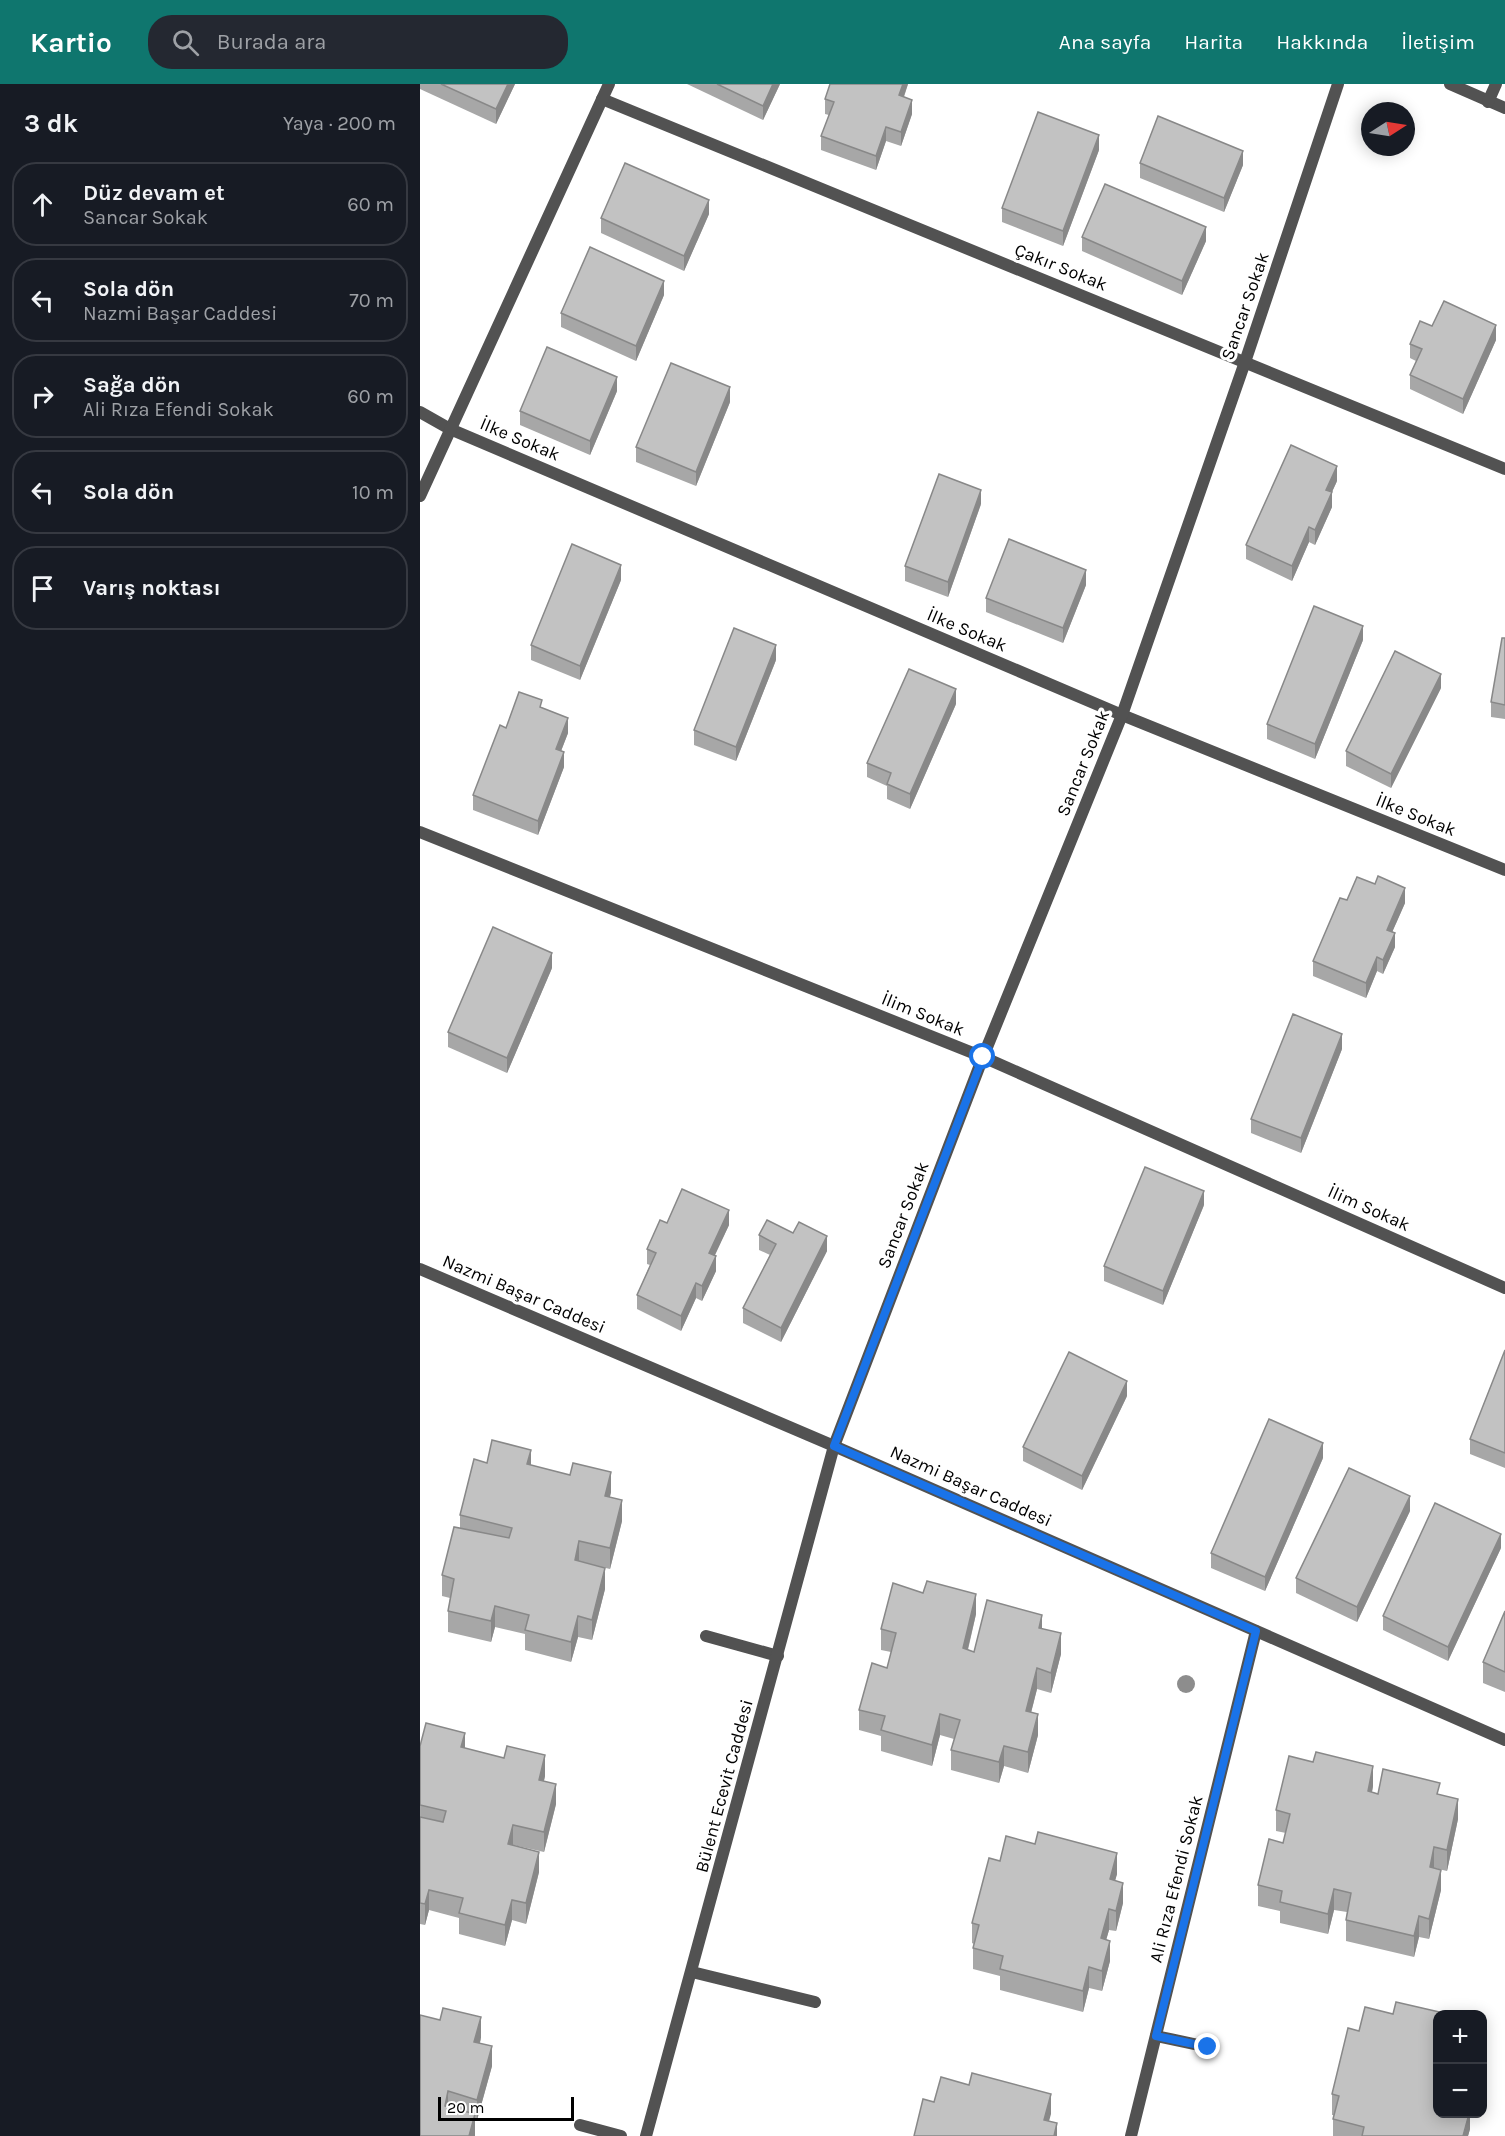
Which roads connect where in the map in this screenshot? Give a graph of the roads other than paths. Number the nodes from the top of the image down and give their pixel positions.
1 (609, 84) edge
2 (1338, 84) edge
3 (1450, 84) edge
4 (1496, 84) edge
5 (602, 99) junction
6 (1488, 102) junction
7 (1505, 108) edge
8 (1245, 362) junction
9 (420, 412) edge
10 (450, 429) junction
11 (1505, 469) edge
12 (420, 496) edge
13 (1122, 715) junction
14 (420, 832) edge
15 (1505, 870) edge
16 (983, 1057) junction
17 (420, 1269) edge
18 (1505, 1288) edge
19 (834, 1446) junction
20 (1256, 1631) junction
21 (706, 1636) dead end
22 (778, 1656) junction
23 (1505, 1740) edge
24 (692, 1972) junction
25 (815, 2002) dead end
26 (1156, 2036) junction
27 (1208, 2047) dead end
28 (580, 2125) dead end
29 (621, 2136) edge
30 (646, 2136) edge
31 (1131, 2136) edge

1 - 5 street
2 - 8 street, Sancar Sokak
3 - 6 street
4 - 6 street
5 - 8 street, Çakır Sokak
5 - 10 street
6 - 7 street
8 - 11 street, Çakır Sokak
8 - 13 street, Sancar Sokak
9 - 10 street, İlke Sokak
10 - 12 street
10 - 13 street, İlke Sokak
13 - 15 street, İlke Sokak
13 - 16 street, Sancar Sokak
14 - 16 street, İlim Sokak
16 - 18 street, İlim Sokak
16 - 19 street, Sancar Sokak
17 - 19 street, Nazmi Başar Caddesi
19 - 20 street, Nazmi Başar Caddesi
19 - 22 street, Bülent Ecevit Caddesi
20 - 23 street, Nazmi Başar Caddesi
20 - 26 street, Ali Rıza Efendi Sokak
21 - 22 street
22 - 24 street, Bülent Ecevit Caddesi
24 - 25 street
24 - 30 street, Bülent Ecevit Caddesi
26 - 27 street
26 - 31 street, Ali Rıza Efendi Sokak
28 - 29 street

